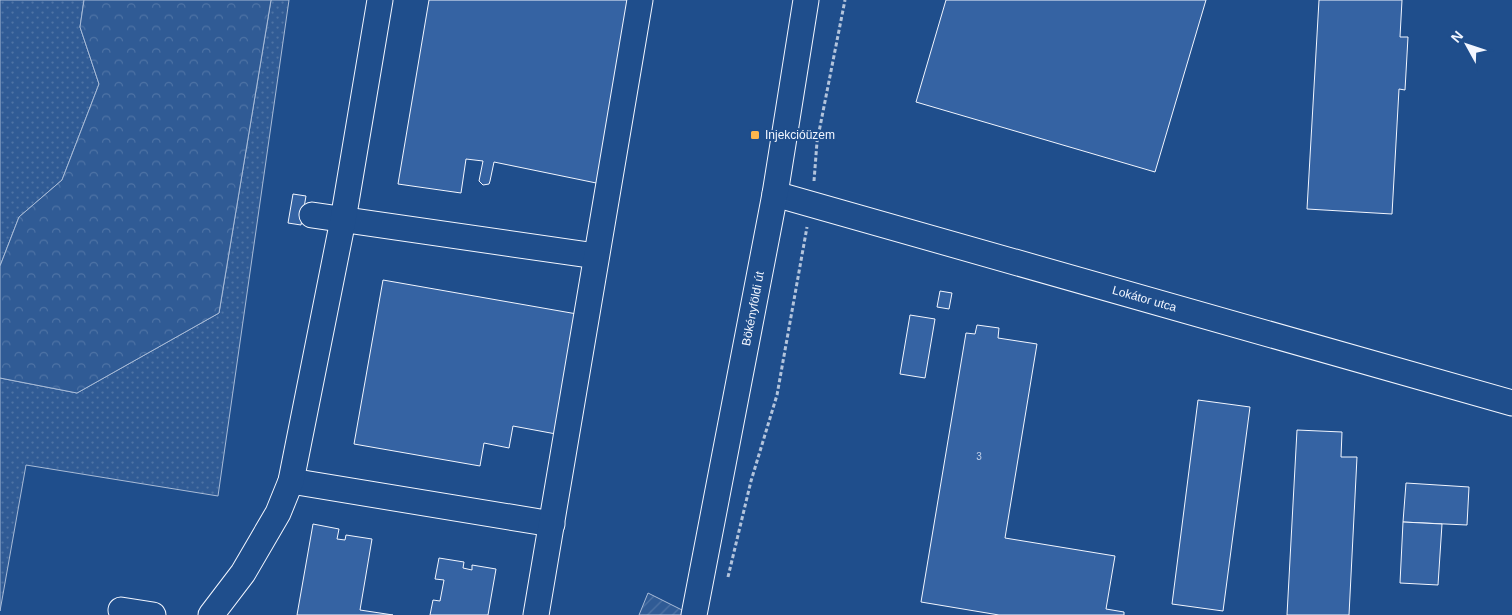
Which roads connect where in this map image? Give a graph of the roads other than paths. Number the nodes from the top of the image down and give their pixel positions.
1 (380, 0) edge
2 (640, 0) edge
3 (806, 0) edge
4 (775, 194) junction
5 (312, 215) dead end
6 (343, 220) junction
7 (596, 256) junction
8 (1512, 403) edge
9 (291, 481) junction
10 (552, 524) junction
11 (121, 610) dead end
12 (152, 615) edge
13 (211, 615) edge
14 (536, 615) edge
15 (694, 615) edge

1 - 6 street
2 - 7 street
3 - 4 street, Bökényföldi út
4 - 8 street, Lokátor utca
4 - 15 street, Bökényföldi út
5 - 6 street
6 - 7 street
6 - 9 street
7 - 10 street
9 - 10 street
9 - 13 street
10 - 14 street
11 - 12 street

